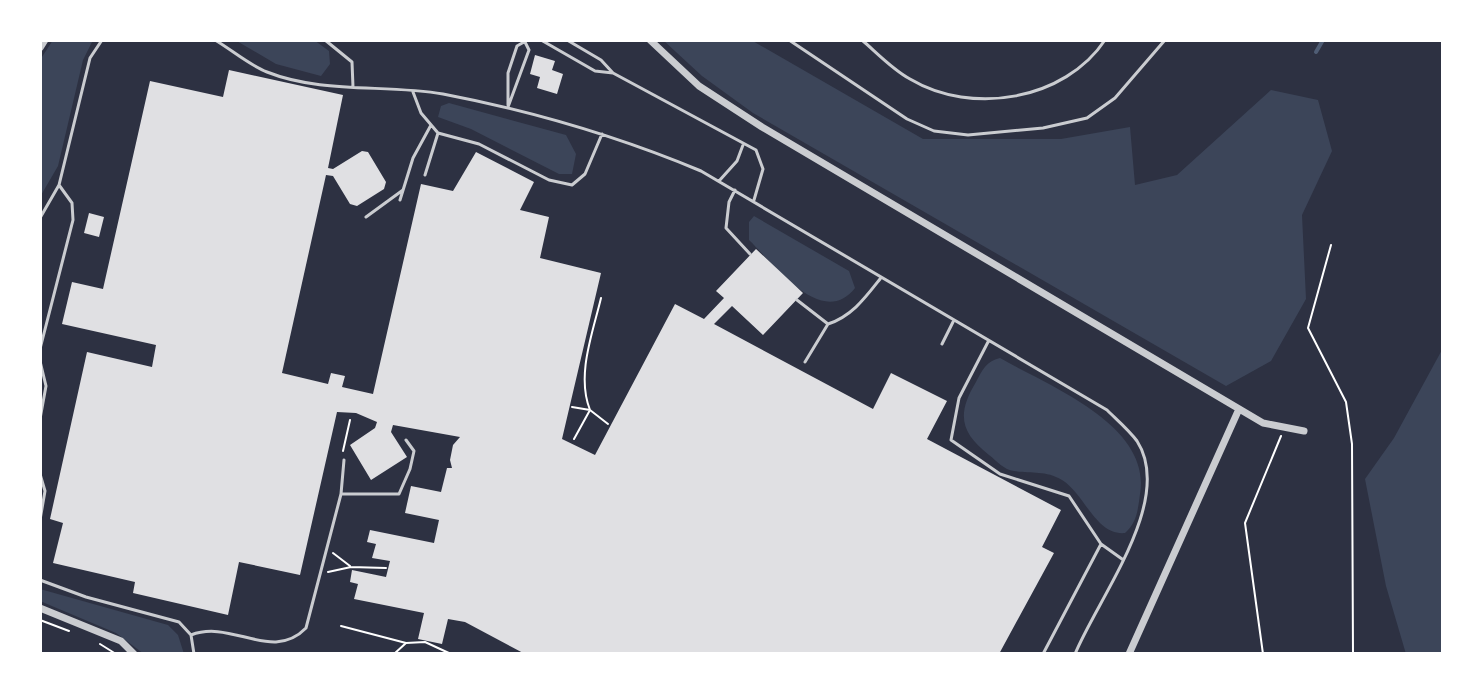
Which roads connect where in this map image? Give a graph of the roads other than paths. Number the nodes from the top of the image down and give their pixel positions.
1 (45, 40) edge
2 (102, 40) edge
3 (215, 40) edge
4 (325, 40) edge
5 (541, 40) edge
6 (567, 40) edge
7 (650, 40) edge
8 (789, 40) edge
9 (862, 40) edge
10 (1105, 40) edge
11 (1165, 40) edge
12 (524, 41) edge
13 (40, 48) edge
14 (613, 73) junction
15 (353, 87) junction
16 (413, 92) junction
17 (508, 107) junction
18 (431, 125) junction
19 (438, 133) junction
20 (602, 134) junction
21 (743, 145) junction
22 (425, 175) dead end
23 (719, 181) junction
24 (59, 185) junction
25 (403, 190) junction
26 (735, 190) junction
27 (400, 200) dead end
28 (754, 201) junction
29 (366, 217) dead end
30 (40, 218) edge
31 (750, 254) dead end
32 (880, 279) junction
33 (797, 300) dead end
34 (953, 322) junction
35 (828, 324) junction
36 (988, 342) junction
37 (942, 344) dead end
38 (40, 349) edge
39 (40, 361) edge
40 (805, 362) dead end
41 (1239, 409) junction
42 (40, 419) edge
43 (1304, 431) dead end
44 (406, 440) dead end
45 (344, 460) road end
46 (40, 474) edge
47 (341, 494) junction
48 (40, 520) edge
49 (1101, 544) junction
50 (1122, 559) junction
51 (40, 580) edge
52 (40, 608) edge
53 (191, 635) junction
54 (134, 654) edge
55 (194, 654) edge
56 (1043, 654) edge
57 (1075, 654) edge
58 (1129, 654) edge

1 - 13 street
2 - 24 lane
3 - 15 lane
4 - 15 lane
5 - 14 lane
6 - 14 lane
7 - 41 street
8 - 11 lane
9 - 10 lane
12 - 17 lane
12 - 17 lane
14 - 21 lane
15 - 16 lane
16 - 17 lane
16 - 18 lane
17 - 20 lane
18 - 19 lane
18 - 25 lane
19 - 20 lane
19 - 22 lane
20 - 23 lane
21 - 23 lane
21 - 28 lane
23 - 26 lane
24 - 30 lane
24 - 38 lane
25 - 27 lane
25 - 29 lane
26 - 28 lane
26 - 31 lane
28 - 32 lane
32 - 34 lane
32 - 35 lane
33 - 35 lane
34 - 36 lane
34 - 37 lane
35 - 40 lane
36 - 49 lane
36 - 50 lane
39 - 42 lane
41 - 43 street
41 - 58 street
44 - 47 lane
45 - 47 lane
46 - 48 lane
47 - 53 lane
49 - 50 lane
49 - 56 lane
50 - 57 lane
51 - 53 lane
52 - 54 street
53 - 55 lane

